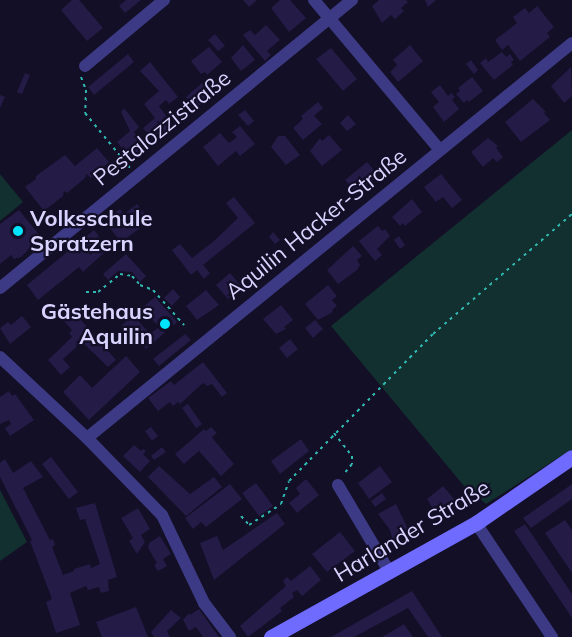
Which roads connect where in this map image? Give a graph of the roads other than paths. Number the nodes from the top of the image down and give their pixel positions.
1 (164, 0) edge
2 (314, 0) edge
3 (352, 0) edge
4 (330, 18) junction
5 (572, 43) edge
6 (85, 66) road end
7 (440, 150) junction
8 (0, 288) edge
9 (0, 357) edge
10 (87, 438) junction
11 (572, 457) edge
12 (338, 485) road end
13 (476, 523) junction
14 (390, 573) junction
15 (230, 637) edge
16 (271, 637) edge
17 (552, 637) edge

1 - 6 street
2 - 4 street
3 - 4 street, Pestalozzistraße
4 - 7 street
4 - 8 street, Pestalozzistraße
5 - 7 street, Aquilin Hacker-Straße
7 - 10 street, Aquilin Hacker-Straße
9 - 10 street
10 - 15 street
11 - 13 main road, Harlander Straße
12 - 14 street
13 - 14 main road, Harlander Straße
13 - 17 street
14 - 16 main road, Harlander Straße

